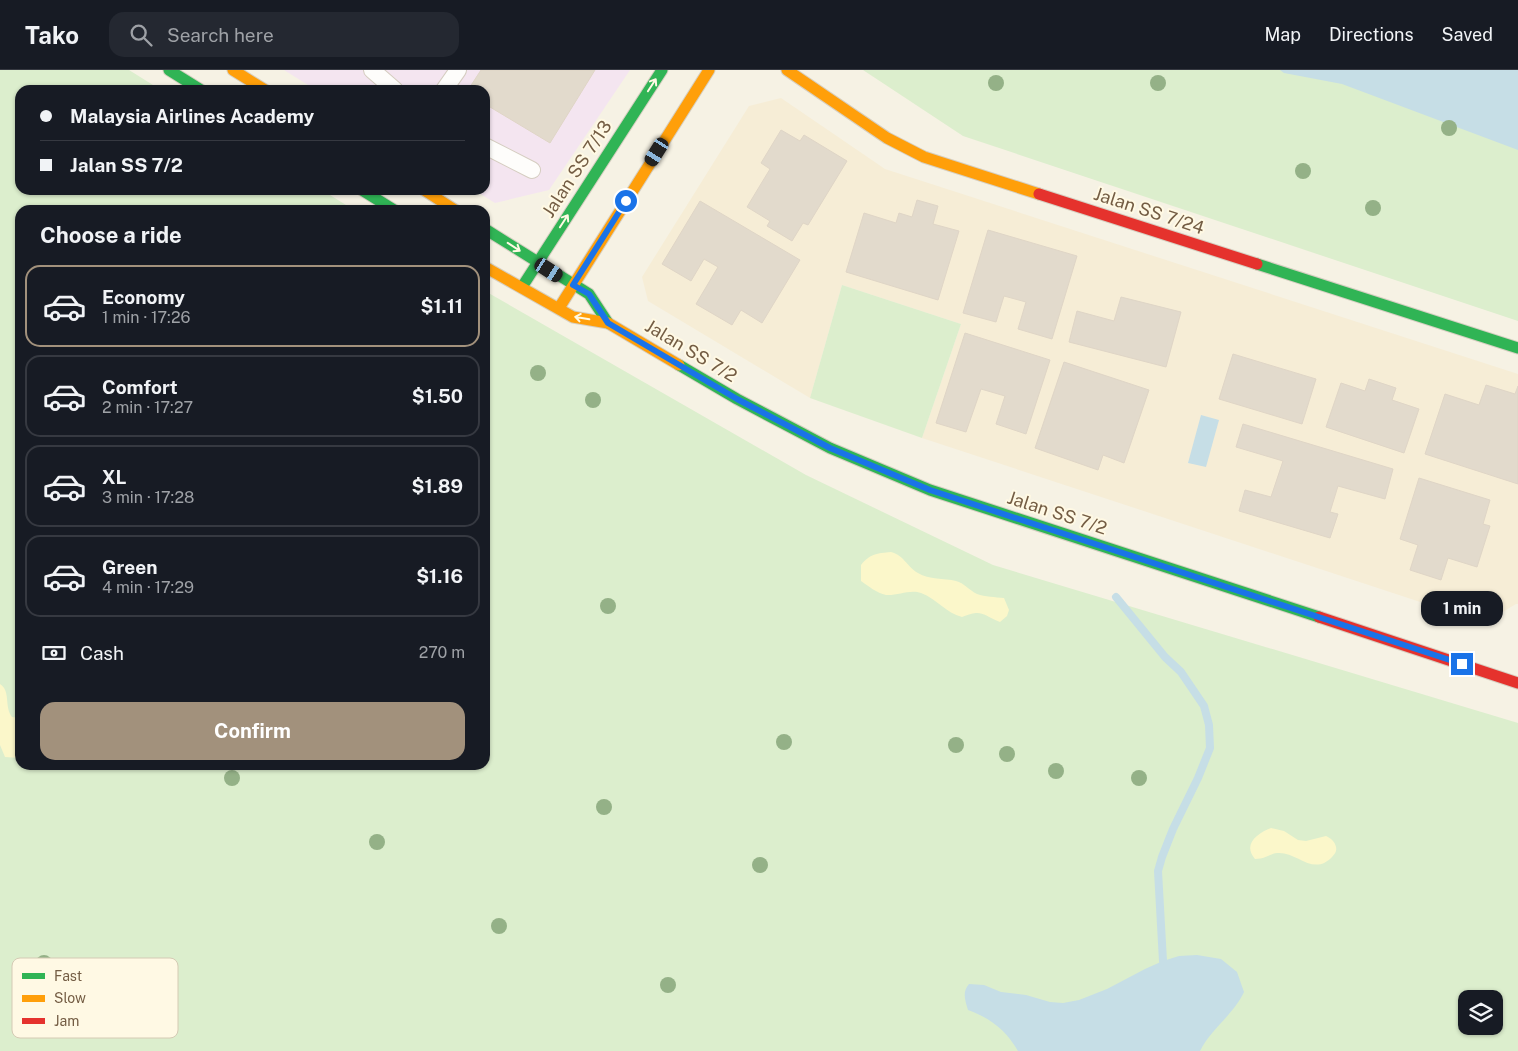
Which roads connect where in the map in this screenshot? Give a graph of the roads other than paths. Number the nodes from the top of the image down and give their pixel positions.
1 (169, 70) edge
2 (233, 70) edge
3 (372, 70) edge
4 (458, 70) edge
5 (662, 70) edge
6 (709, 70) edge
7 (787, 70) edge
8 (193, 85) edge
9 (257, 85) edge
10 (389, 85) edge
11 (448, 85) edge
12 (490, 149) edge
13 (532, 170) dead end
14 (370, 195) edge
15 (432, 195) edge
16 (386, 205) edge
17 (448, 205) edge
18 (490, 232) edge
19 (537, 262) junction
20 (490, 270) edge
21 (573, 285) junction
22 (522, 288) junction
23 (559, 308) junction
24 (608, 323) junction
25 (1518, 348) edge
26 (1518, 683) edge

1 - 8 street
2 - 9 street
3 - 10 lane
4 - 11 lane
19 -> 5 street, Jalan SS 7/13
6 - 21 street
7 - 25 street, Jalan SS 7/24
12 - 13 lane
14 - 16 street
15 - 17 street
18 -> 19 street, Jalan SS 7/2
19 - 21 street, Jalan SS 7/2
19 - 22 street, Jalan SS 7/13
20 - 22 street, Jalan SS 7/2
21 - 23 street
21 - 24 street, Jalan SS 7/2
22 - 23 street, Jalan SS 7/2
24 -> 23 street, Jalan SS 7/2
24 - 26 street, Jalan SS 7/2

